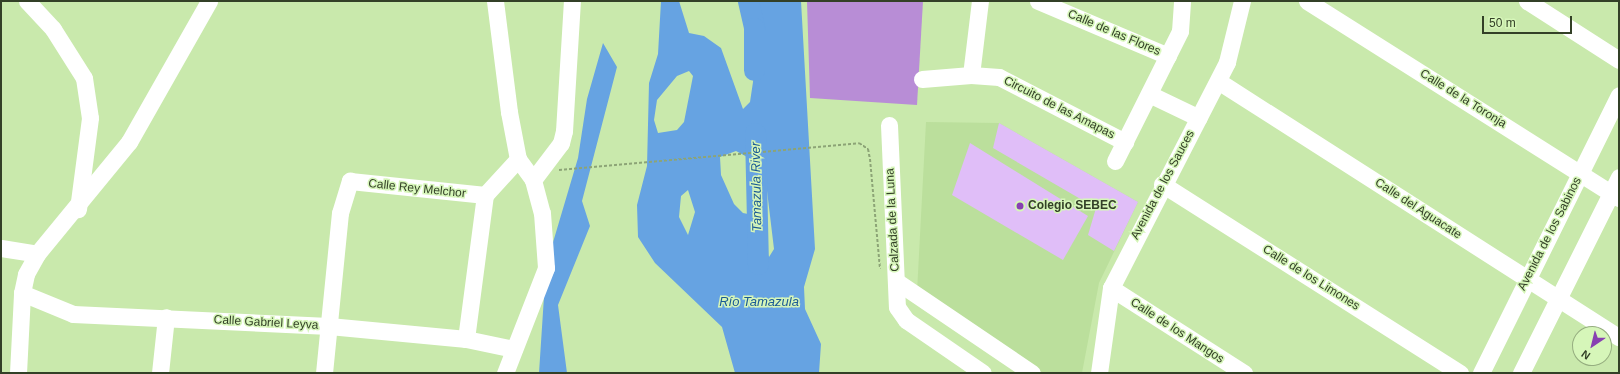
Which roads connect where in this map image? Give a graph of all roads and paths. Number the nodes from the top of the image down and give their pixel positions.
1 (27, 1) edge
2 (209, 1) edge
3 (495, 1) edge
4 (572, 1) edge
5 (980, 1) edge
6 (1038, 1) edge
7 (1182, 1) edge
8 (1242, 1) edge
9 (1307, 1) edge
10 (1527, 1) edge
11 (1168, 56) junction
12 (1619, 60) edge
13 (971, 75) junction
14 (922, 79) dead end
15 (1218, 81) junction
16 (1619, 96) edge
17 (1147, 99) junction
18 (1196, 123) junction
19 (889, 125) dead end
20 (1125, 142) junction
21 (518, 158) junction
22 (1115, 161) dead end
23 (550, 171) dead end
24 (1580, 173) junction
25 (1619, 177) edge
26 (533, 180) junction
27 (1162, 184) junction
28 (485, 195) junction
29 (1615, 195) edge
30 (78, 209) junction
31 (1, 248) edge
32 (38, 254) junction
33 (1528, 279) junction
34 (896, 281) junction
35 (1111, 288) junction
36 (22, 293) junction
37 (1558, 298) junction
38 (166, 317) junction
39 (329, 326) junction
40 (1619, 337) edge
41 (466, 339) junction
42 (514, 349) junction
43 (18, 373) edge
44 (160, 373) edge
45 (324, 373) edge
46 (505, 373) edge
47 (983, 373) edge
48 (1032, 373) edge
49 (1099, 373) edge
50 (1244, 373) edge
51 (1460, 373) edge
52 (1480, 373) edge
53 (1521, 373) edge

1 - 30 street
2 - 30 street
3 - 21 street
4 - 26 street
5 - 13 street
6 - 11 street, Calle de las Flores
7 - 11 street, Circuito de las Amapas
8 - 15 street, Avenida de los Sauces
9 - 24 street, Calle de la Toronja
10 - 12 street
11 - 17 street, Circuito de las Amapas
13 - 14 street, Circuito de las Amapas
13 - 20 street, Circuito de las Amapas
15 - 18 street, Avenida de los Sauces
15 - 33 street, Calle del Aguacate
16 - 24 street, Avenida de los Sabinos
17 - 18 street
17 - 20 street, Circuito de las Amapas
18 - 27 street, Avenida de los Sauces
19 - 34 street, Calzada de la Luna
20 - 22 street
21 - 26 street
21 - 28 street
23 - 34 path
24 - 29 street, Calle de la Toronja
24 - 33 street, Avenida de los Sabinos
25 - 29 street
26 - 42 street
27 - 35 street, Avenida de los Sauces
27 - 51 street, Calle de los Limones
28 - 39 street, Calle Rey Melchor
28 - 41 street
29 - 37 street
30 - 32 street
31 - 32 street
32 - 36 street
33 - 37 street, Calle del Aguacate
33 - 52 street, Avenida de los Sabinos
34 - 47 street, Calzada de la Luna
34 - 48 street
35 - 49 street, Avenida de los Sauces
35 - 50 street, Calle de los Mangos
36 - 38 street, Calle Gabriel Leyva
36 - 43 street
37 - 40 street, Calle del Aguacate
37 - 53 street
38 - 39 street, Calle Gabriel Leyva
38 - 44 street
39 - 41 street, Calle Gabriel Leyva
39 - 45 street
41 - 42 street, Calle Gabriel Leyva
42 - 46 street

